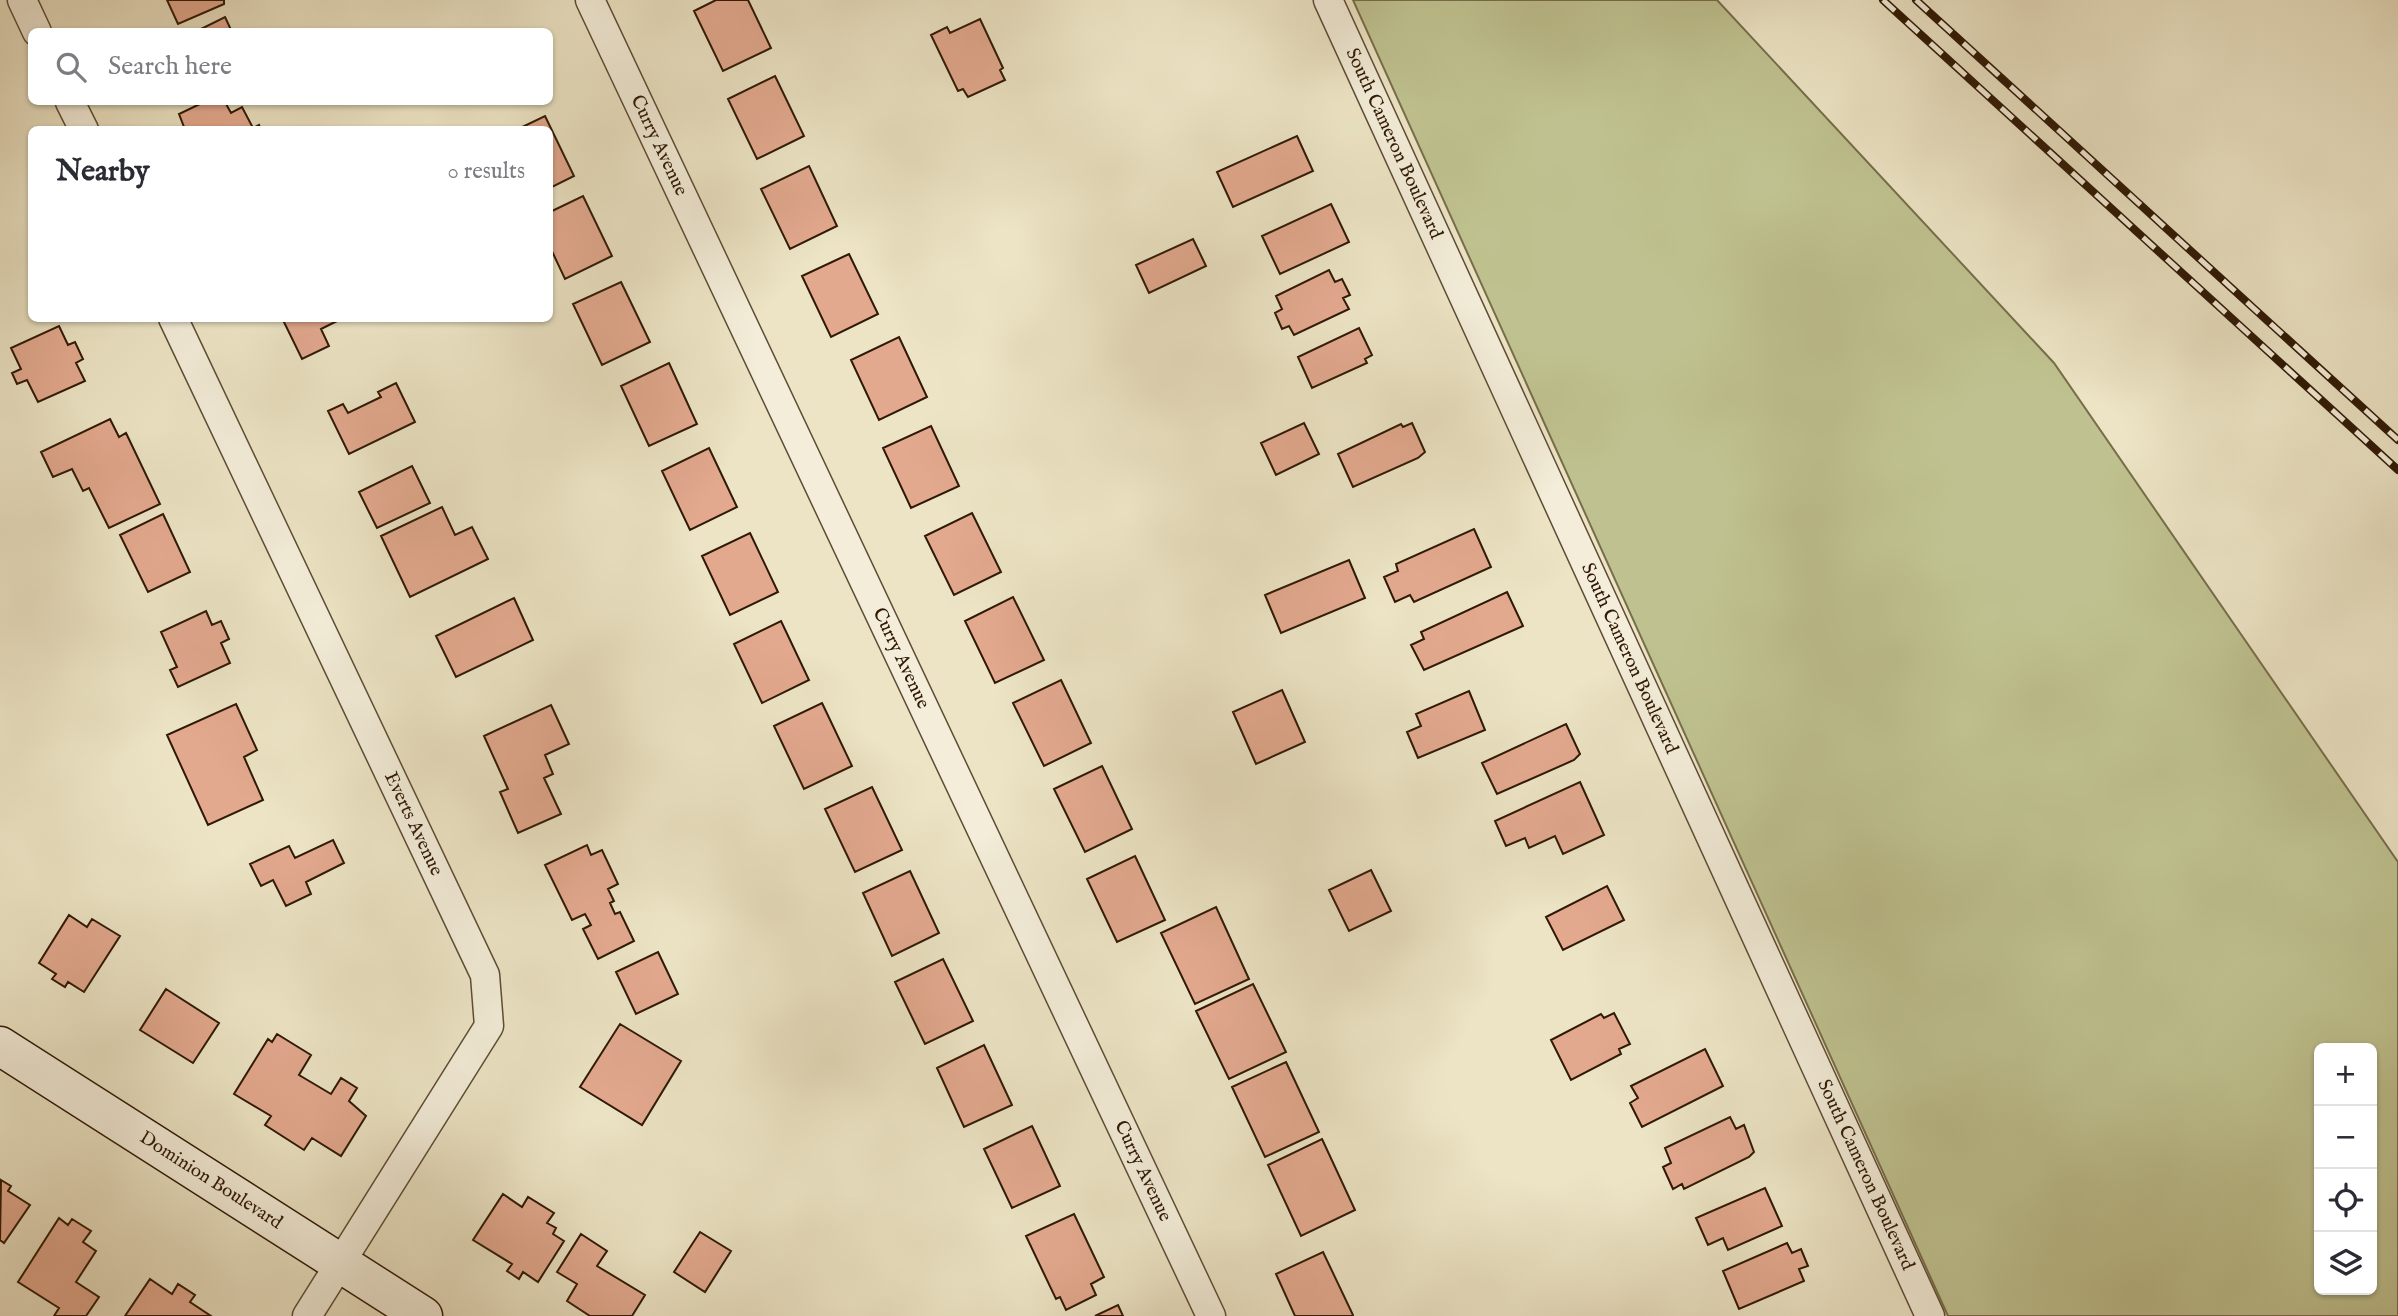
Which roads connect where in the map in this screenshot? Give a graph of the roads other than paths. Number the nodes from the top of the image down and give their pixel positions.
1 (22, 0) edge
2 (590, 0) edge
3 (1328, 0) edge
4 (35, 28) edge
5 (72, 105) edge
6 (82, 126) edge
7 (175, 322) edge
8 (0, 1046) edge
9 (340, 1263) junction
10 (307, 1316) edge
11 (423, 1316) edge
12 (1211, 1316) edge
13 (1930, 1316) edge

1 - 4 street
2 - 12 street, Curry Avenue
3 - 13 street, South Cameron Boulevard
5 - 6 street
7 - 9 street, Everts Avenue
8 - 9 street, Dominion Boulevard
9 - 10 street, Everts Avenue
9 - 11 street, Dominion Boulevard

